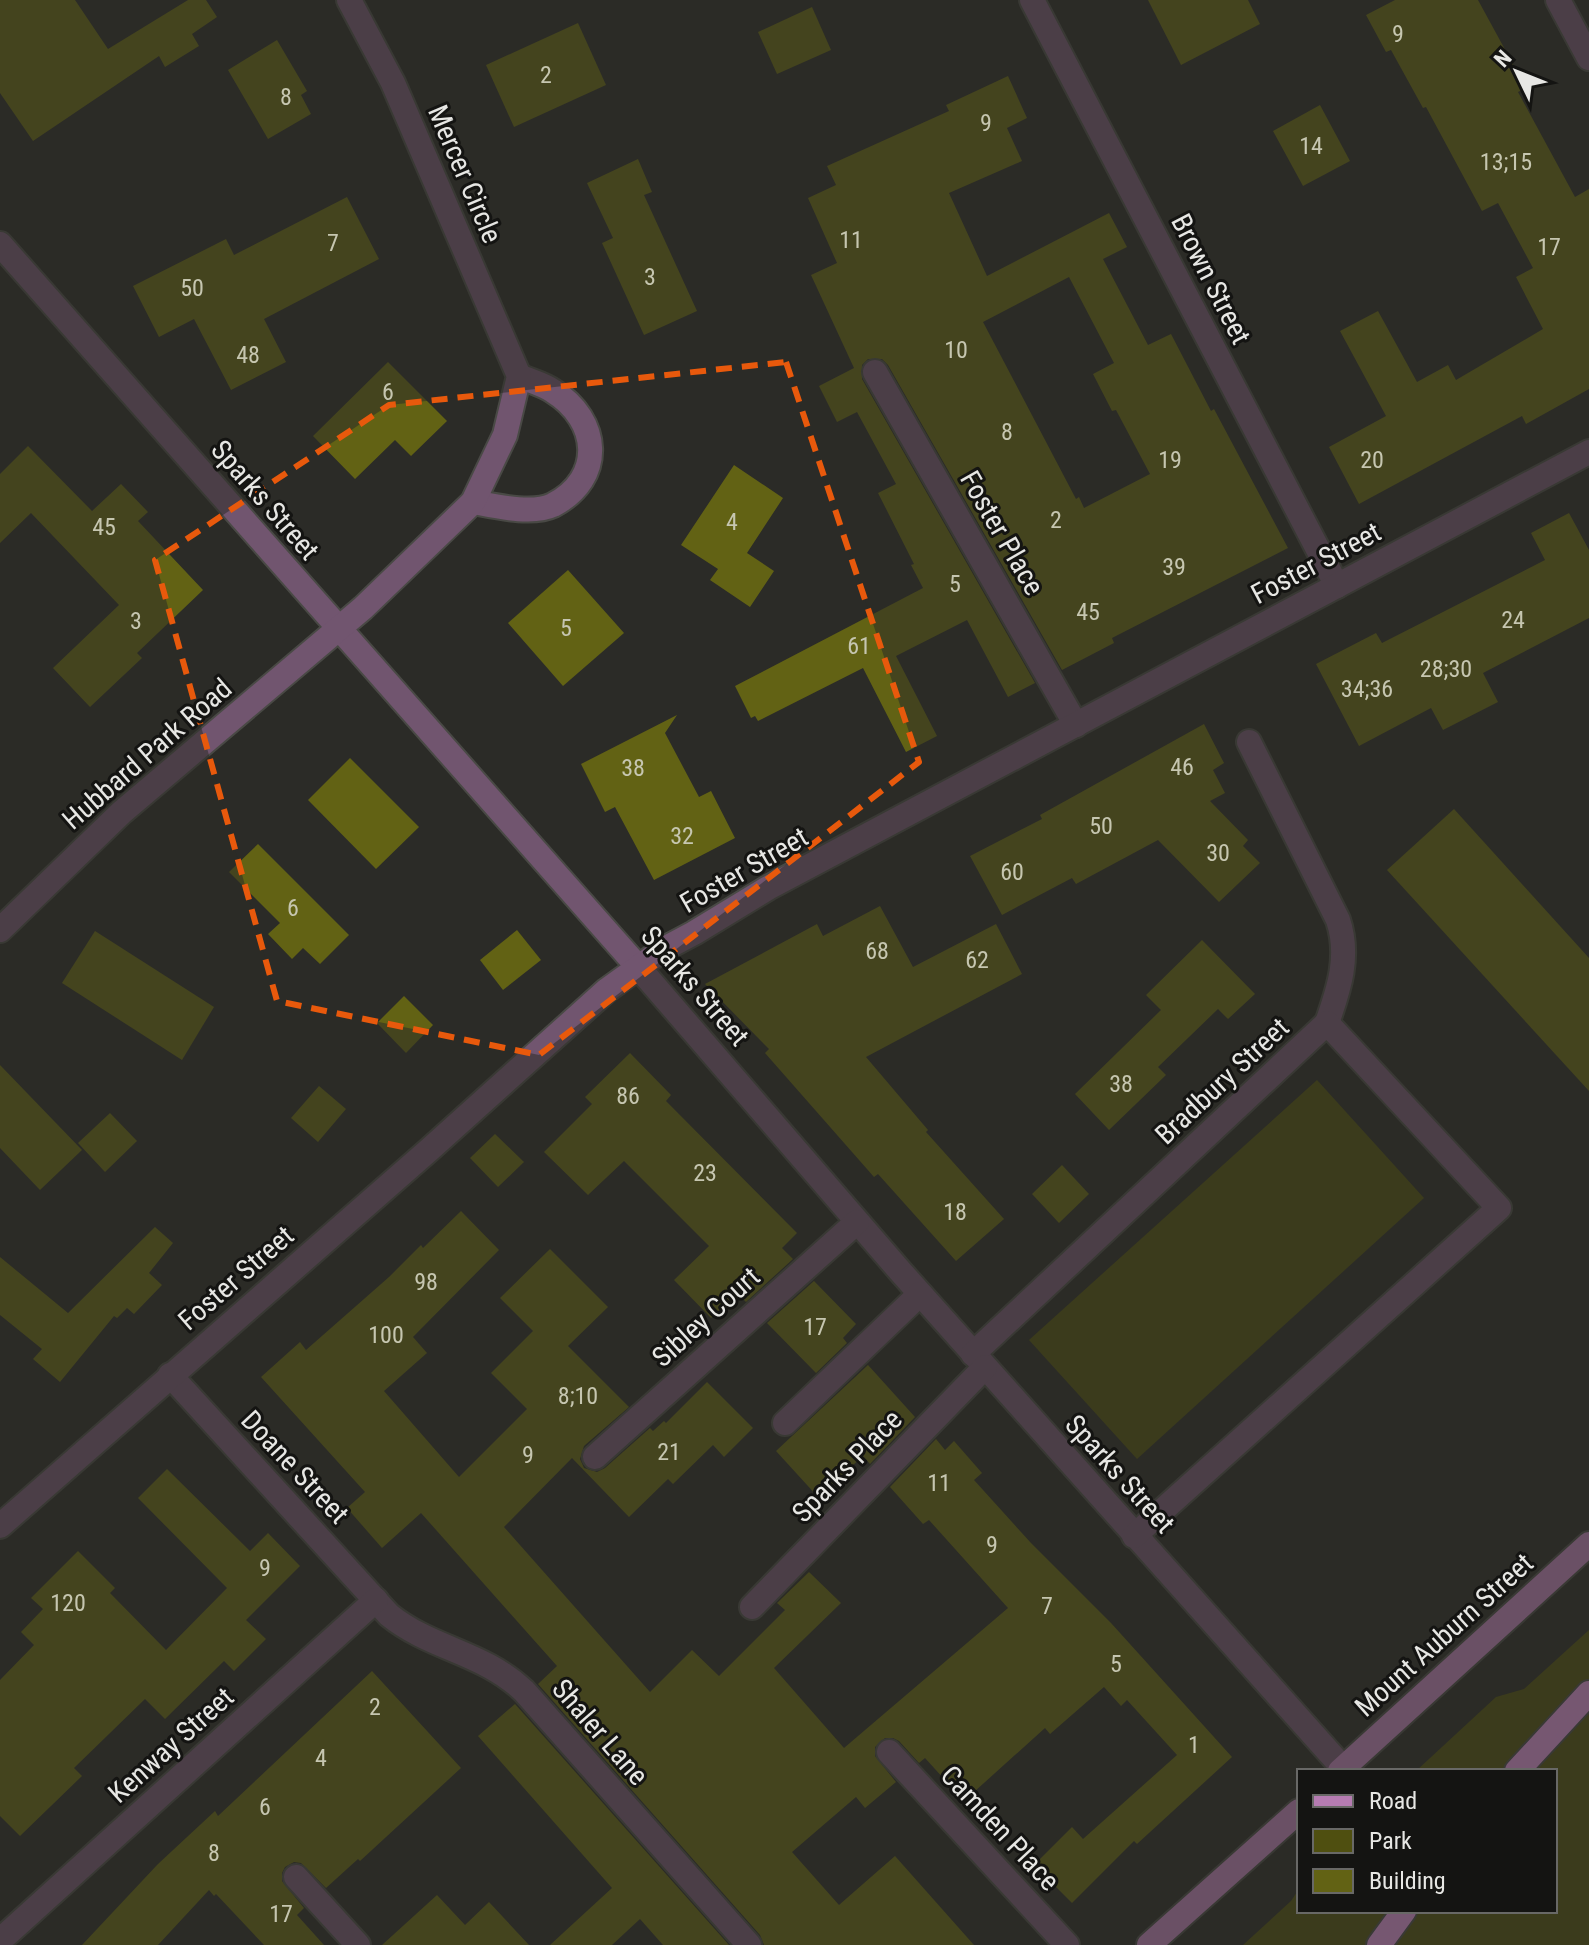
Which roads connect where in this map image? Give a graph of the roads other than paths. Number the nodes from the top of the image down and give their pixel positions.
1 (349, 0) edge
2 (1032, 0) edge
3 (1558, 0) edge
4 (1589, 58) edge
5 (0, 244) edge
6 (875, 372) dead end
7 (519, 376) junction
8 (1589, 452) edge
9 (473, 502) junction
10 (1337, 586) junction
11 (338, 628) junction
12 (1076, 725) junction
13 (1249, 742) dead end
14 (0, 930) edge
15 (639, 968) junction
16 (1327, 1023) junction
17 (857, 1222) junction
18 (920, 1294) junction
19 (979, 1361) junction
20 (170, 1375) junction
21 (785, 1423) dead end
22 (595, 1457) dead end
23 (0, 1526) edge
24 (1134, 1536) junction
25 (1589, 1544) edge
26 (376, 1600) junction
27 (752, 1607) dead end
28 (1589, 1693) edge
29 (889, 1752) dead end
30 (1341, 1769) edge
31 (1343, 1769) edge
32 (1519, 1769) edge
33 (1297, 1813) edge
34 (296, 1877) dead end
35 (1403, 1913) edge
36 (7, 1936) edge
37 (358, 1945) edge
38 (749, 1945) edge
39 (1067, 1945) edge
40 (1149, 1945) edge
41 (1379, 1945) edge

1 - 7 street, Mercer Circle
2 - 10 street, Brown Street
3 - 4 street
5 - 11 street, Sparks Street
6 - 12 street, Foster Place
7 - 9 street
7 - 9 street
8 - 10 street, Foster Street
9 - 11 street
10 - 12 street, Foster Street
11 - 14 street, Hubbard Park Road
11 - 15 street, Sparks Street
12 - 15 street, Foster Street
13 - 16 street
15 - 17 street, Sparks Street
15 - 20 street, Foster Street
16 - 19 street, Bradbury Street
16 - 24 street, Bradbury Street
17 - 18 street, Sparks Street
17 - 22 street, Sibley Court
18 - 19 street, Sparks Street
18 - 21 street
19 - 24 street, Sparks Street
19 - 27 street, Sparks Place
20 - 23 street, Foster Street
20 - 26 street, Doane Street
24 - 30 street, Sparks Street
25 - 31 main road, Mount Auburn Street
26 - 36 street, Kenway Street
26 - 38 street, Shaler Lane
28 - 32 highway
29 - 39 street, Camden Place
33 - 40 main road
34 - 37 street
35 - 41 highway

